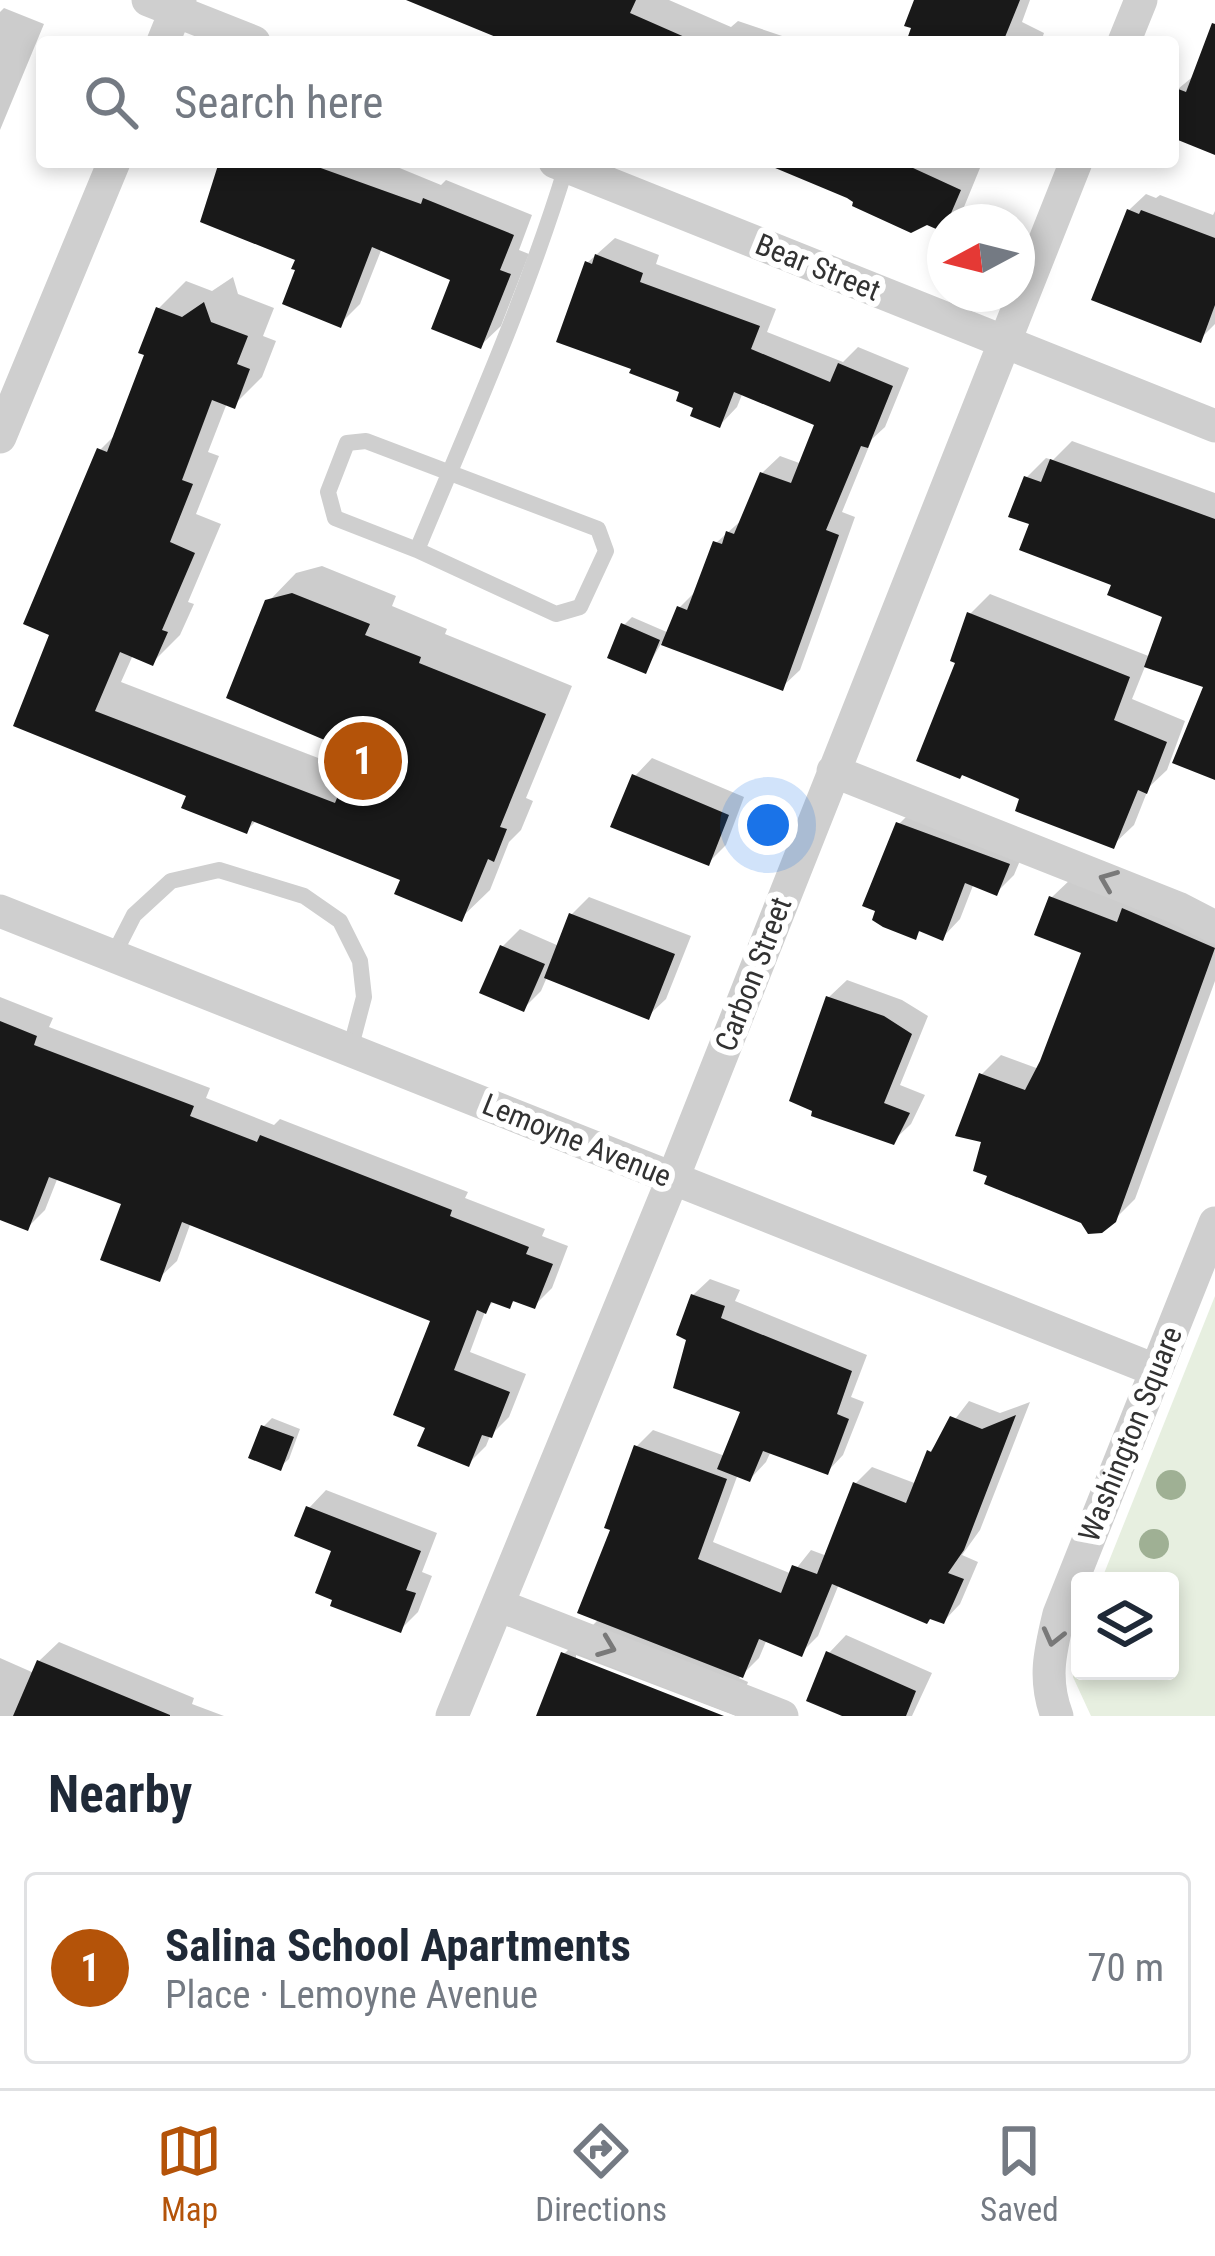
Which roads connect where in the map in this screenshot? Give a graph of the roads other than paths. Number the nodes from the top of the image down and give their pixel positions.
1 (1141, 0) edge
2 (167, 13) edge
3 (236, 36) edge
4 (1126, 36) edge
5 (111, 168) edge
6 (559, 168) edge
7 (570, 168) edge
8 (1074, 168) edge
9 (1004, 342) junction
10 (1215, 426) edge
11 (0, 437) edge
12 (450, 470) junction
13 (417, 550) junction
14 (832, 771) junction
15 (0, 911) edge
16 (1215, 927) edge
17 (113, 956) junction
18 (350, 1050) junction
19 (673, 1178) junction
20 (1215, 1223) edge
21 (1155, 1370) junction
22 (498, 1605) junction
23 (452, 1716) edge
24 (782, 1716) edge
25 (1057, 1716) edge

1 - 4 street
2 - 3 street
5 - 11 street
6 - 12 lane
7 - 9 street, Bear Street
8 - 9 street, Carbon Street
9 - 10 street, Bear Street
9 - 14 street, Carbon Street
12 - 13 lane
12 - 13 lane
12 - 13 lane
16 -> 14 street
14 - 19 street, Carbon Street
15 - 17 street, Lemoyne Avenue
17 - 18 street, Lemoyne Avenue
17 - 18 lane
18 - 19 street, Lemoyne Avenue
19 - 21 street, Lemoyne Avenue
19 - 22 street, Carbon Street
20 - 21 street, Washington Square
21 -> 25 street, Washington Square
22 - 23 street, Carbon Street
22 -> 24 street

